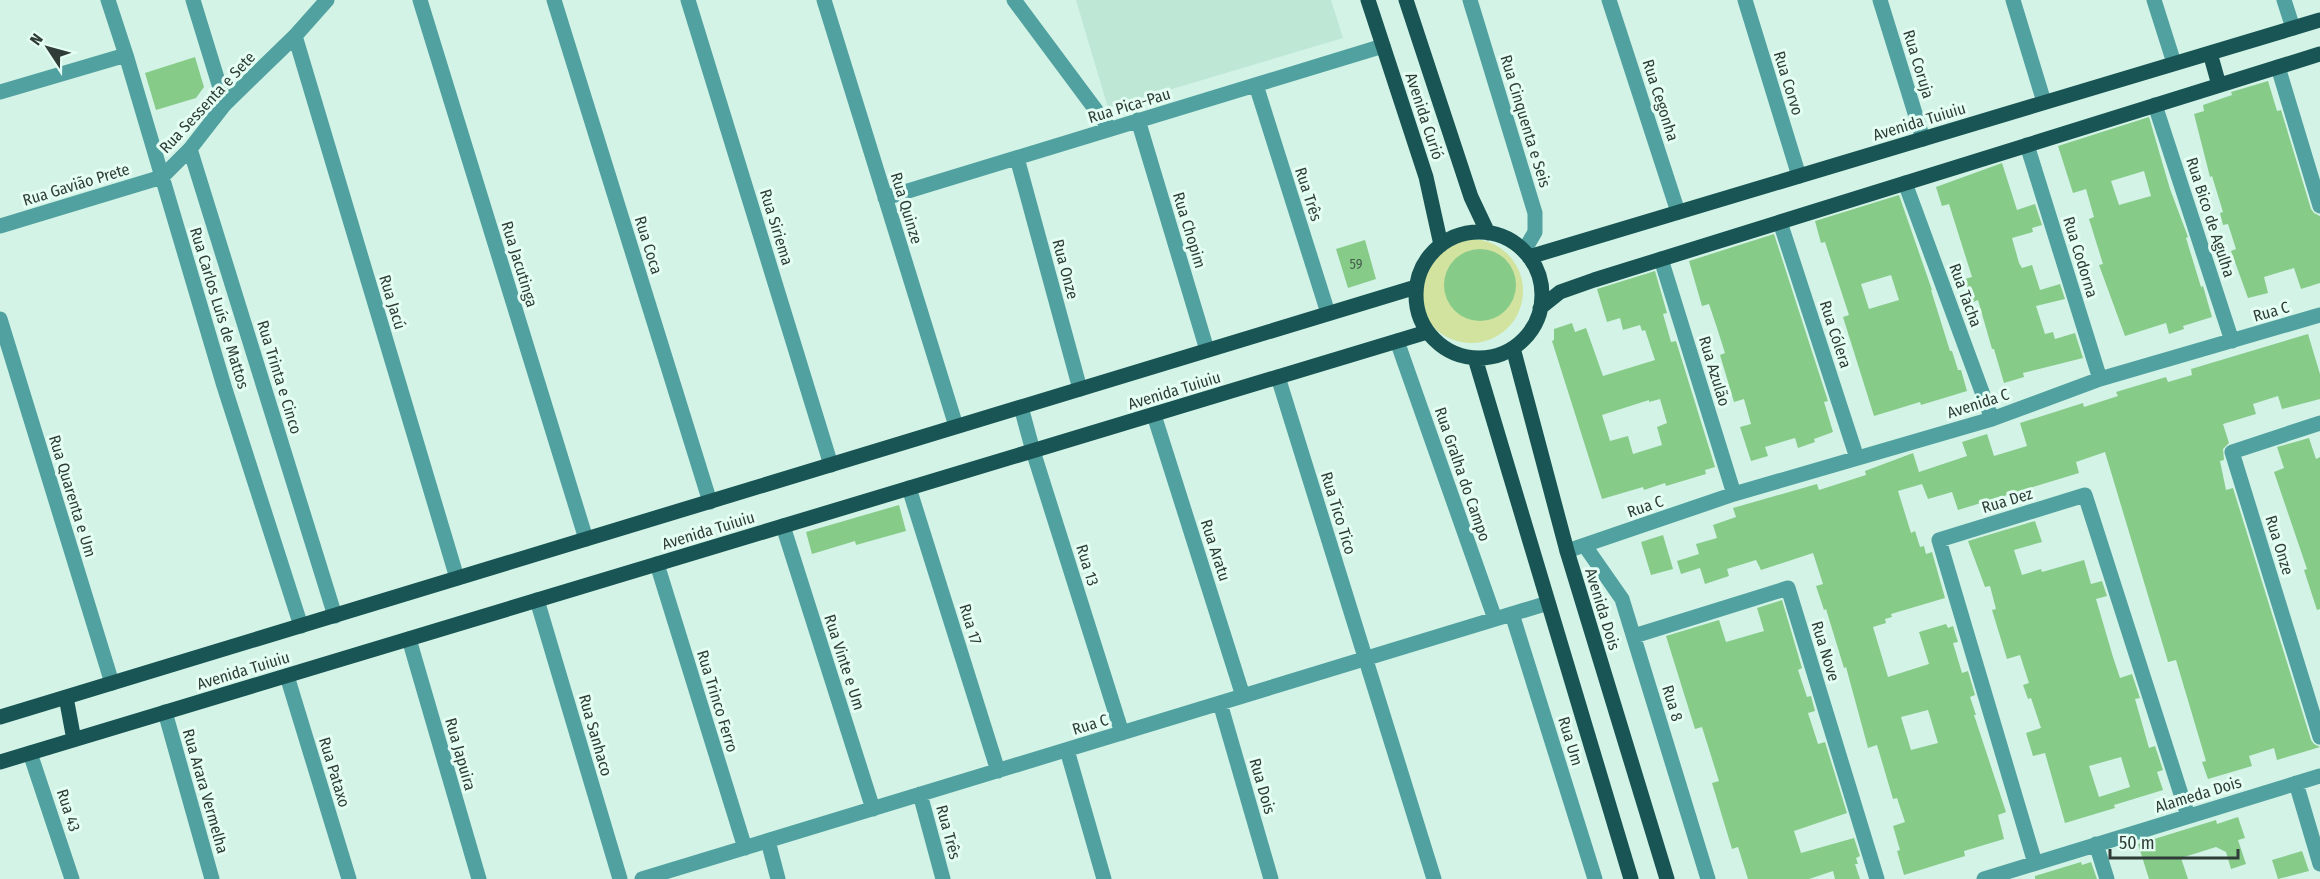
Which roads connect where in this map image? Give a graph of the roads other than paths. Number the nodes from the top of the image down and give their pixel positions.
1 (108, 0) edge
2 (193, 0) edge
3 (327, 0) edge
4 (420, 0) edge
5 (554, 0) edge
6 (688, 0) edge
7 (824, 0) edge
8 (1014, 0) edge
9 (1368, 0) edge
10 (1406, 0) edge
11 (1470, 0) edge
12 (1609, 0) edge
13 (1745, 0) edge
14 (1880, 0) edge
15 (2013, 0) edge
16 (2154, 0) edge
17 (2284, 0) edge
18 (2320, 20) edge
19 (2293, 28) junction
20 (295, 36) junction
21 (1383, 46) junction
22 (2210, 53) junction
23 (2320, 54) edge
24 (126, 55) junction
25 (2174, 63) junction
26 (2278, 67) junction
27 (1256, 85) junction
28 (2219, 85) junction
29 (0, 92) edge
30 (2044, 102) junction
31 (225, 104) junction
32 (2155, 105) junction
33 (1138, 120) junction
34 (1110, 129) junction
35 (1923, 139) junction
36 (2027, 145) junction
37 (190, 148) junction
38 (1017, 158) junction
39 (1799, 176) junction
40 (162, 177) junction
41 (1905, 183) junction
42 (885, 198) junction
43 (2320, 206) edge
44 (1678, 212) junction
45 (1780, 222) junction
46 (0, 226) edge
47 (1488, 232) junction
48 (1441, 245) junction
49 (1526, 254) junction
50 (1660, 259) junction
51 (1416, 287) junction
52 (1540, 308) junction
53 (1328, 314) junction
54 (2320, 315) edge
55 (0, 320) edge
56 (1427, 332) junction
57 (1397, 341) junction
58 (2232, 341) junction
59 (1513, 348) junction
60 (1207, 350) junction
61 (1475, 358) junction
62 (1278, 377) junction
63 (2100, 379) junction
64 (1080, 389) junction
65 (1021, 407) junction
66 (1154, 415) junction
67 (1992, 419) junction
68 (2320, 423) edge
69 (956, 426) junction
70 (1033, 451) junction
71 (1857, 458) junction
72 (831, 465) junction
73 (909, 488) junction
74 (1734, 494) junction
75 (710, 502) junction
76 (783, 526) junction
77 (586, 539) junction
78 (1585, 546) junction
79 (1567, 550) junction
80 (657, 564) junction
81 (457, 578) junction
82 (537, 600) junction
83 (1548, 603) junction
84 (1512, 614) junction
85 (335, 616) junction
86 (1495, 619) junction
87 (301, 626) junction
88 (1634, 636) junction
89 (409, 639) junction
90 (1365, 659) junction
91 (287, 676) junction
92 (112, 683) junction
93 (1244, 696) junction
94 (66, 697) junction
95 (1220, 703) junction
96 (165, 712) junction
97 (0, 717) edge
98 (1122, 733) junction
99 (2320, 737) edge
100 (74, 740) junction
101 (1067, 750) junction
102 (30, 753) junction
103 (0, 762) edge
104 (998, 771) junction
105 (2320, 776) edge
106 (2296, 783) junction
107 (920, 794) junction
108 (873, 809) junction
109 (2188, 816) junction
110 (768, 841) junction
111 (2096, 844) junction
112 (745, 848) junction
113 (2035, 863) junction
114 (2320, 864) edge
115 (72, 879) edge
116 (212, 879) edge
117 (349, 879) edge
118 (479, 879) edge
119 (620, 879) edge
120 (642, 879) edge
121 (778, 879) edge
122 (944, 879) edge
123 (1104, 879) edge
124 (1271, 879) edge
125 (1434, 879) edge
126 (1595, 879) edge
127 (1631, 879) edge
128 (1667, 879) edge
129 (1708, 879) edge
130 (1877, 879) edge
131 (1984, 879) edge
132 (2107, 879) edge

1 - 24 street, Rua Carlos Luís de Mattos
2 - 31 street
3 - 20 street, Rua Sessenta e Sete
4 - 77 street, Rua Jacutinga
5 - 75 street, Rua Coca
6 - 72 street, Rua Siriema
7 - 42 street, Rua Quinze
8 - 34 street
9 - 21 main road, Avenida Curió
10 - 47 main road, Avenida Curió
11 - 49 street, Rua Cinquenta e Seis
12 - 44 street, Rua Cegonha
13 - 39 street, Rua Corvo
14 - 35 street, Rua Coruja
15 - 30 street
16 - 25 street
17 - 19 street
18 - 19 main road, Avenida Tuiuiu
19 - 22 main road, Avenida Tuiuiu
20 - 31 street, Rua Sessenta e Sete
20 - 81 street, Rua Jacú
21 - 27 street, Rua Pica-Pau
21 - 48 main road, Avenida Curió
22 - 25 main road, Avenida Tuiuiu
22 - 28 main road
23 - 26 main road
24 - 29 street
24 - 40 street, Rua Carlos Luís de Mattos
25 - 30 main road, Avenida Tuiuiu
26 - 28 main road
26 - 43 street
27 - 33 street, Rua Pica-Pau
27 - 53 street, Rua Três
28 - 32 main road
30 - 35 main road, Avenida Tuiuiu
31 - 37 street, Rua Sessenta e Sete
32 - 36 main road
32 - 58 street, Rua Bico de Agulha
33 - 34 street, Rua Pica-Pau
33 - 60 street, Rua Chopim
34 - 38 street, Rua Pica-Pau
35 - 39 main road, Avenida Tuiuiu
36 - 41 main road
36 - 63 street, Rua Codorna
37 - 40 street, Rua Sessenta e Sete
37 - 85 street, Rua Trinta e Cinco
38 - 42 street, Rua Pica-Pau
38 - 64 street, Rua Onze
39 - 44 main road, Avenida Tuiuiu
40 - 46 street, Rua Gavião Prete
40 - 87 street, Rua Carlos Luís de Mattos
41 - 45 main road
41 - 67 street, Rua Tacha
42 - 69 street, Rua Quinze
44 - 49 main road, Avenida Tuiuiu
45 - 50 main road
45 - 71 street, Rua Cólera
47 - 48 main road
47 - 49 main road
48 - 51 main road
49 - 52 main road
50 - 52 main road
50 - 74 street, Rua Azulão
51 - 53 main road, Avenida Tuiuiu
51 - 56 main road
52 - 59 main road
53 - 60 main road, Avenida Tuiuiu
54 - 58 street, Rua C
55 - 92 street, Rua Quarenta e Um
56 - 57 main road, Avenida Tuiuiu
56 - 61 main road
57 - 62 main road, Avenida Tuiuiu
57 - 86 street, Rua Gralha do Campo
58 - 63 street, Avenida C
59 - 61 main road
59 - 79 main road, Avenida Dois
60 - 64 main road, Avenida Tuiuiu
61 - 83 main road
62 - 66 main road, Avenida Tuiuiu
62 - 90 street, Rua Tico Tico
63 - 67 street, Avenida C
64 - 65 main road, Avenida Tuiuiu
65 - 69 main road, Avenida Tuiuiu
65 - 70 street, Rua 13
66 - 70 main road, Avenida Tuiuiu
66 - 93 street, Rua Aratu
67 - 71 street, Avenida C
68 - 99 street, Rua Onze
69 - 72 main road, Avenida Tuiuiu
70 - 73 main road, Avenida Tuiuiu
70 - 98 street, Rua 13
71 - 74 street, Avenida C
72 - 75 main road, Avenida Tuiuiu
73 - 76 main road, Avenida Tuiuiu
73 - 104 street, Rua 17
74 - 78 street, Rua C
75 - 77 main road, Avenida Tuiuiu
76 - 80 main road, Avenida Tuiuiu
76 - 108 street, Rua Vinte e Um
77 - 81 main road, Avenida Tuiuiu
78 - 79 street, Rua C
78 - 88 street, Rua 8
79 - 128 main road, Avenida Dois
80 - 82 main road, Avenida Tuiuiu
80 - 112 street, Rua Trinco Ferro
81 - 85 main road, Avenida Tuiuiu
82 - 89 main road, Avenida Tuiuiu
82 - 119 street, Rua Sanhaco
83 - 84 street, Rua C
83 - 127 main road
84 - 86 street, Rua C
84 - 126 street, Rua Um
85 - 87 main road, Avenida Tuiuiu
86 - 90 street, Rua C
87 - 92 main road, Avenida Tuiuiu
88 - 129 street, Rua 8
88 - 130 street, Rua Nove
89 - 91 main road, Avenida Tuiuiu
89 - 118 street, Rua Japuira
90 - 93 street, Rua C
90 - 125 street
91 - 96 main road, Avenida Tuiuiu
91 - 117 street, Rua Pataxo
92 - 94 main road, Avenida Tuiuiu
93 - 95 street, Rua C
94 - 97 main road, Avenida Tuiuiu
94 - 100 main road
95 - 98 street, Rua C
95 - 124 street, Rua Dois
96 - 100 main road, Avenida Tuiuiu
96 - 116 street, Rua Arara Vermelha
98 - 101 street, Rua C
100 - 102 main road, Avenida Tuiuiu
101 - 104 street, Rua C
101 - 123 street
102 - 103 main road, Avenida Tuiuiu
102 - 115 street, Rua 43
104 - 107 street, Rua C
105 - 106 street, Alameda Dois
106 - 109 street, Alameda Dois
106 - 114 street
107 - 108 street, Rua C
107 - 122 street, Rua Três
108 - 110 street, Rua C
109 - 111 street, Alameda Dois
109 - 113 street, Rua Dez
110 - 112 street, Rua C
110 - 121 street
111 - 113 street, Alameda Dois
111 - 132 street
112 - 120 street, Rua C
113 - 131 street, Alameda Dois

